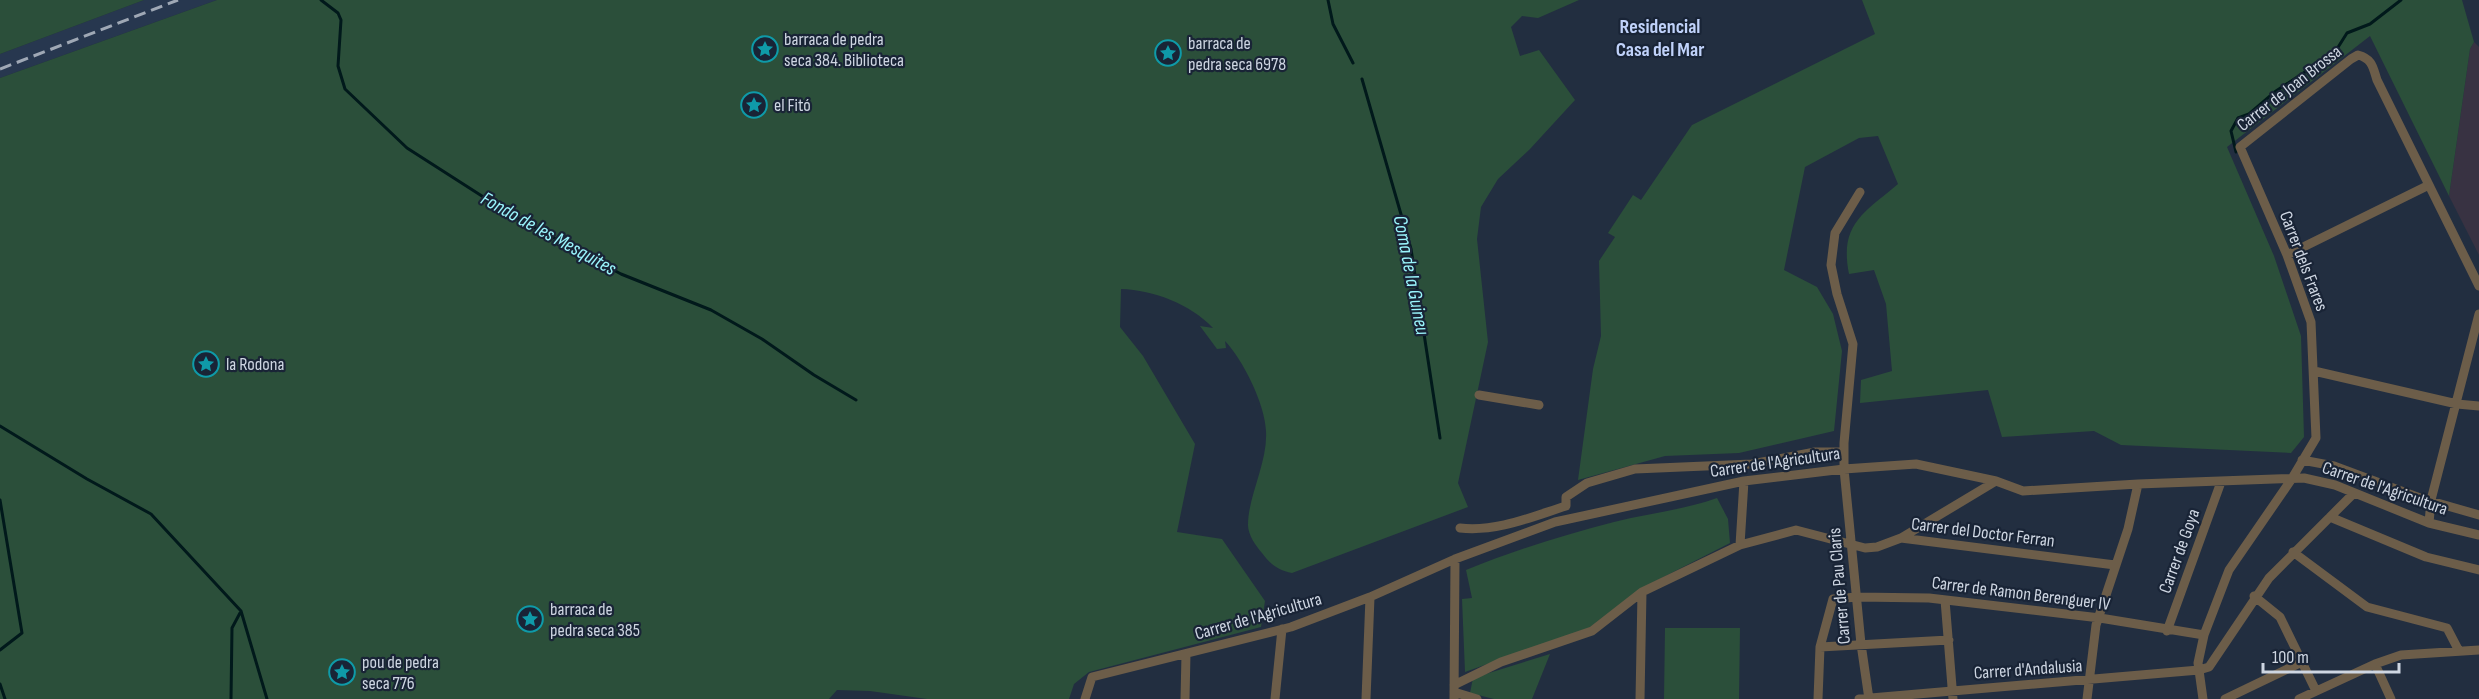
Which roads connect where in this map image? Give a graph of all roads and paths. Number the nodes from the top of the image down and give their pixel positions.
1 (2240, 147) joint
2 (2428, 185) junction
3 (1860, 192) dead end
4 (2287, 255) junction
5 (2479, 286) edge
6 (2479, 314) edge
7 (2314, 371) junction
8 (1479, 395) dead end
9 (2457, 404) junction
10 (1539, 405) dead end
11 (2479, 406) edge
12 (1844, 452) junction
13 (2302, 460) junction
14 (1844, 469) junction
15 (2291, 480) junction
16 (1744, 481) junction
17 (1996, 481) junction
18 (2221, 482) junction
19 (2138, 484) junction
20 (2354, 494) junction
21 (2431, 500) junction
22 (2479, 515) edge
23 (2330, 518) junction
24 (2429, 523) junction
25 (1460, 528) dead end
26 (2479, 535) edge
27 (1901, 538) junction
28 (1740, 545) junction
29 (1853, 546) junction
30 (2293, 552) junction
31 (1455, 559) junction
32 (2115, 565) junction
33 (2479, 570) edge
34 (1642, 592) junction
35 (2254, 596) junction
36 (1370, 597) junction
37 (1857, 597) junction
38 (1945, 600) junction
39 (2100, 618) junction
40 (1282, 629) junction
41 (2167, 631) junction
42 (2204, 635) junction
43 (1948, 640) junction
44 (1861, 644) junction
45 (1820, 647) junction
46 (2479, 650) edge
47 (2459, 651) junction
48 (1186, 654) junction
49 (2302, 662) junction
50 (2374, 664) junction
51 (2199, 670) junction
52 (2091, 681) junction
53 (2316, 691) junction
54 (1454, 692) edge
55 (1952, 695) edge
56 (2389, 696) edge
57 (1912, 697) edge
58 (1085, 699) edge
59 (1185, 699) edge
60 (1275, 699) edge
61 (1366, 699) edge
62 (1477, 699) edge
63 (1640, 699) edge
64 (1818, 699) edge
65 (1859, 699) edge
66 (1869, 699) edge
67 (2088, 699) edge
68 (2203, 699) edge
69 (2225, 699) edge
70 (2299, 699) edge
71 (2379, 699) edge

1 - 2 street, Carrer de Joan Brossa
1 - 4 street, Carrer dels Frares
2 - 4 street
2 - 5 street
3 - 12 street, Carrer de Pau Claris
4 - 7 street, Carrer dels Frares
6 - 9 street
7 - 9 street
7 - 13 street, Carrer dels Frares
8 - 10 street
9 - 11 street
9 - 21 street
12 - 14 street, Carrer de Pau Claris
12 - 25 street
13 - 15 street, Carrer dels Frares
13 - 21 street
14 - 16 street, Carrer de l'Agricultura
14 - 17 street, Carrer de l'Agricultura
14 - 29 street, Carrer de Pau Claris
15 - 18 street, Carrer de l'Agricultura
15 - 20 street, Carrer de l'Agricultura
15 - 42 street, Carrer dels Frares
16 - 28 street
16 - 31 street, Carrer de l'Agricultura
17 - 19 street, Carrer de l'Agricultura
17 - 27 street
18 - 19 street, Carrer de l'Agricultura
18 - 41 street, Carrer de Goya
19 - 32 street
20 - 23 street
20 - 24 street, Carrer de l'Agricultura
21 - 22 street
21 - 24 street
23 - 30 street
23 - 33 street
24 - 26 street, Carrer de l'Agricultura
27 - 29 street, Carrer del Doctor Ferran
27 - 32 street, Carrer del Doctor Ferran
28 - 29 street, Carrer del Doctor Ferran
28 - 34 street, Carrer del Doctor Ferran
29 - 37 street, Carrer de Pau Claris
30 - 35 street
30 - 47 street
31 - 36 street, Carrer de l'Agricultura
31 - 54 street
32 - 39 street
34 - 54 street, Carrer del Doctor Ferran
34 - 63 street
35 - 49 street
35 - 51 street
36 - 40 street, Carrer de l'Agricultura
36 - 61 street
37 - 38 street, Carrer de Ramon Berenguer IV
37 - 44 street, Carrer de Pau Claris
37 - 45 street, Carrer de Ramon Berenguer IV
38 - 39 street, Carrer de Ramon Berenguer IV
38 - 43 street
39 - 41 street, Carrer de Ramon Berenguer IV
39 - 52 street
40 - 48 street, Carrer de l'Agricultura
40 - 60 street
41 - 42 street, Carrer de Ramon Berenguer IV
42 - 51 street, Carrer dels Frares
43 - 44 street
43 - 55 street
44 - 45 street
44 - 66 street, Carrer de Pau Claris
45 - 64 street
46 - 47 street
47 - 50 street
48 - 58 street, Carrer de l'Agricultura
48 - 59 street
49 - 53 street
49 - 69 street
50 - 53 street
50 - 56 street
51 - 52 street, Carrer d'Andalusia
51 - 68 street, Carrer dels Frares
52 - 55 street, Carrer d'Andalusia
52 - 67 street
53 - 70 street
54 - 62 street
55 - 57 street, Carrer d'Andalusia
56 - 71 street
57 - 66 street, Carrer d'Andalusia
65 - 66 street, Carrer d'Andalusia

